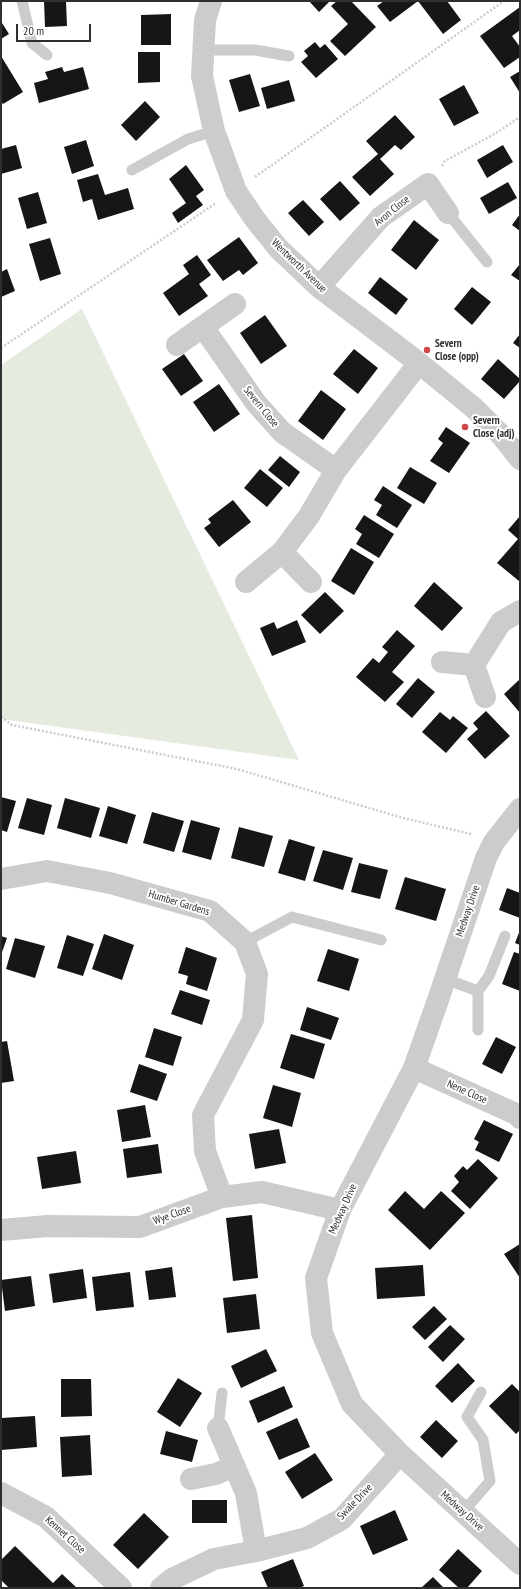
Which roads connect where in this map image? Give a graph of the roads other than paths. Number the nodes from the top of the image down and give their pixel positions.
1 (22, 1) edge
2 (211, 1) edge
3 (203, 50) junction
4 (47, 55) dead end
5 (289, 56) dead end
6 (214, 131) junction
7 (132, 170) dead end
8 (448, 213) joint
9 (487, 262) dead end
10 (319, 287) junction
11 (235, 304) dead end
12 (203, 327) junction
13 (177, 345) dead end
14 (419, 363) junction
15 (520, 459) edge
16 (336, 470) junction
17 (282, 552) junction
18 (246, 582) dead end
19 (311, 582) dead end
20 (520, 611) edge
21 (442, 662) dead end
22 (474, 665) junction
23 (485, 697) dead end
24 (520, 810) edge
25 (1, 879) edge
26 (505, 936) dead end
27 (381, 940) dead end
28 (244, 942) junction
29 (445, 979) junction
30 (478, 991) junction
31 (478, 1030) dead end
32 (414, 1068) junction
33 (520, 1118) edge
34 (222, 1197) junction
35 (340, 1210) junction
36 (1, 1230) edge
37 (481, 1392) dead end
38 (222, 1393) dead end
39 (218, 1428) joint
40 (400, 1454) junction
41 (234, 1466) junction
42 (191, 1479) dead end
43 (1, 1493) edge
44 (463, 1512) junction
45 (256, 1551) junction
46 (520, 1564) edge
47 (122, 1588) edge
48 (161, 1588) edge

1 - 4 lane
2 - 3 street, Wentworth Avenue
3 - 5 lane
3 - 6 street, Wentworth Avenue
6 - 7 lane
6 - 10 street, Wentworth Avenue
8 - 9 lane
8 - 10 street, Avon Close
10 - 14 street, Wentworth Avenue
11 - 12 street
12 - 13 street
12 - 16 street, Severn Close
14 - 15 street, Wentworth Avenue
14 - 16 street
16 - 17 street
17 - 18 street
17 - 19 street
20 - 22 street
21 - 22 street
22 - 23 street
24 - 29 street, Medway Drive
25 - 28 street, Humber Gardens
26 - 30 lane
27 - 28 lane
28 - 34 street, Humber Gardens
29 - 30 lane
29 - 32 street, Medway Drive
30 - 31 lane
32 - 33 street, Nene Close
32 - 35 street, Medway Drive
34 - 35 street, Wye Close
34 - 36 street, Wye Close
35 - 40 street, Medway Drive
37 - 44 lane
38 - 39 lane
39 - 41 street
40 - 44 street, Medway Drive
40 - 45 street, Swale Drive
41 - 42 street
41 - 45 street
43 - 47 street, Kennet Close
44 - 46 street, Medway Drive
45 - 48 street, Swale Drive

